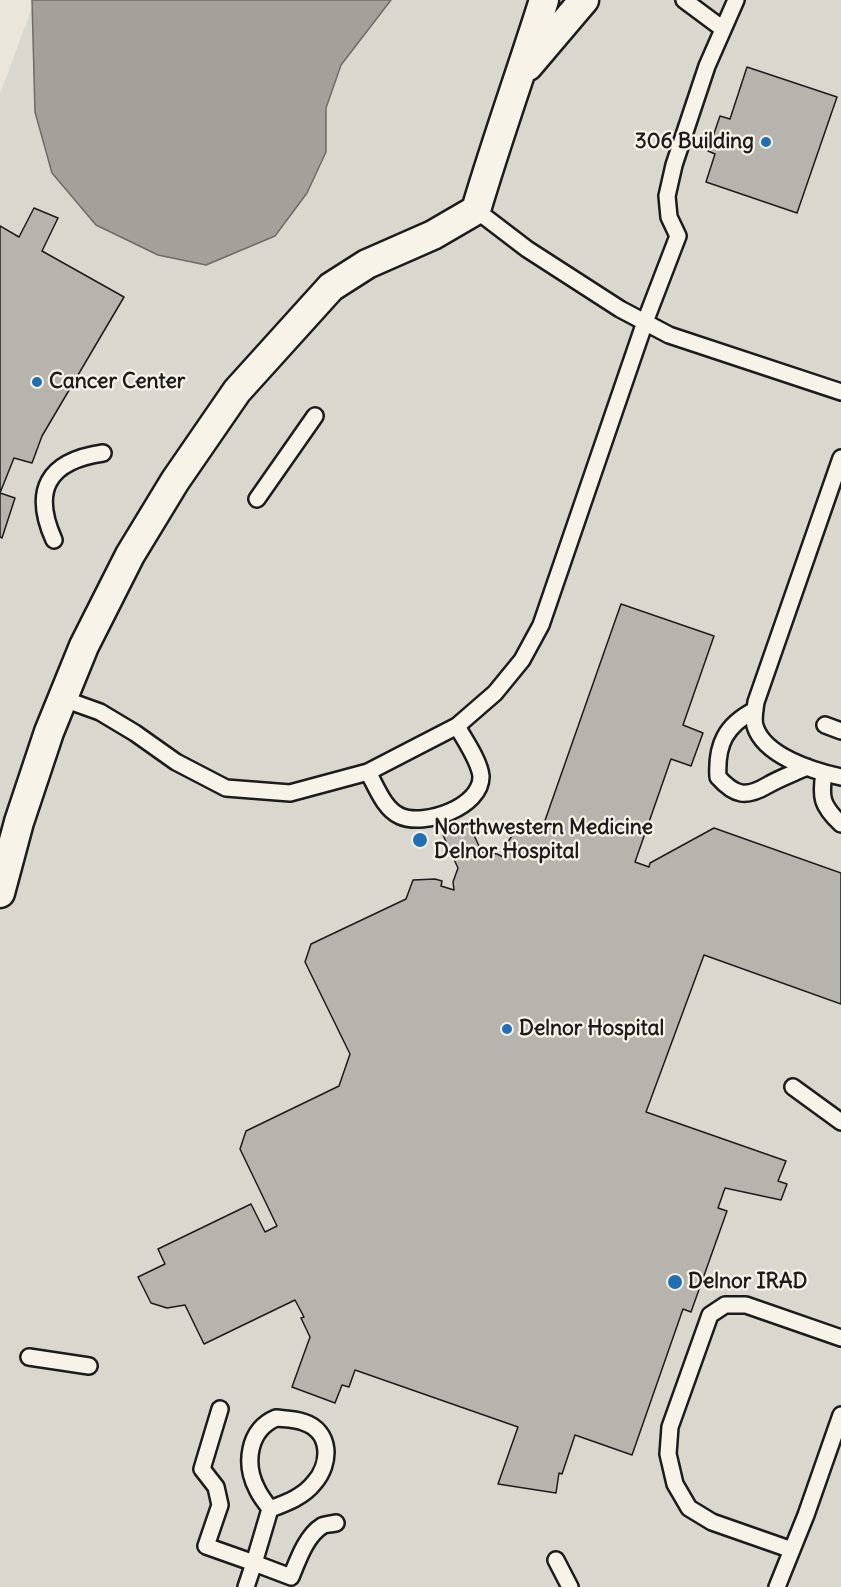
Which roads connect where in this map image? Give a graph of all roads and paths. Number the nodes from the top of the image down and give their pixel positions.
1 (544, 0) edge
2 (584, 0) edge
3 (684, 0) edge
4 (736, 0) edge
5 (723, 29) junction
6 (521, 74) junction
7 (476, 210) junction
8 (645, 322) junction
9 (841, 392) edge
10 (315, 416) dead end
11 (103, 453) dead end
12 (841, 458) edge
13 (257, 499) dead end
14 (54, 540) dead end
15 (61, 698) junction
16 (755, 710) junction
17 (825, 725) dead end
18 (457, 726) junction
19 (841, 731) edge
20 (807, 767) junction
21 (368, 772) junction
22 (824, 773) junction
23 (841, 777) edge
24 (841, 824) edge
25 (0, 893) edge
26 (793, 1087) dead end
27 (841, 1122) edge
28 (841, 1338) edge
29 (29, 1357) dead end
30 (89, 1366) dead end
31 (220, 1409) dead end
32 (841, 1415) edge
33 (270, 1509) junction
34 (336, 1523) dead end
35 (792, 1550) junction
36 (556, 1560) dead end
37 (254, 1563) junction
38 (246, 1587) edge
39 (570, 1587) edge
40 (777, 1587) edge

1 - 6 street
2 - 6 street
3 - 5 lane
4 - 5 lane
5 - 8 lane
6 - 7 street
7 - 8 lane
7 - 15 street
8 - 9 lane
8 - 18 lane
10 - 13 lane
11 - 14 lane
12 - 16 lane
15 - 21 lane
15 - 25 street
16 - 20 lane
16 - 20 lane
17 - 19 lane
18 - 21 lane
18 - 21 lane
20 - 22 lane
22 - 23 lane
22 - 24 lane
26 - 27 lane
28 - 35 lane
29 - 30 lane
31 - 37 lane
32 - 35 lane
33 - 33 lane
33 - 37 lane
34 - 37 lane
35 - 40 lane
36 - 39 lane
37 - 38 lane

